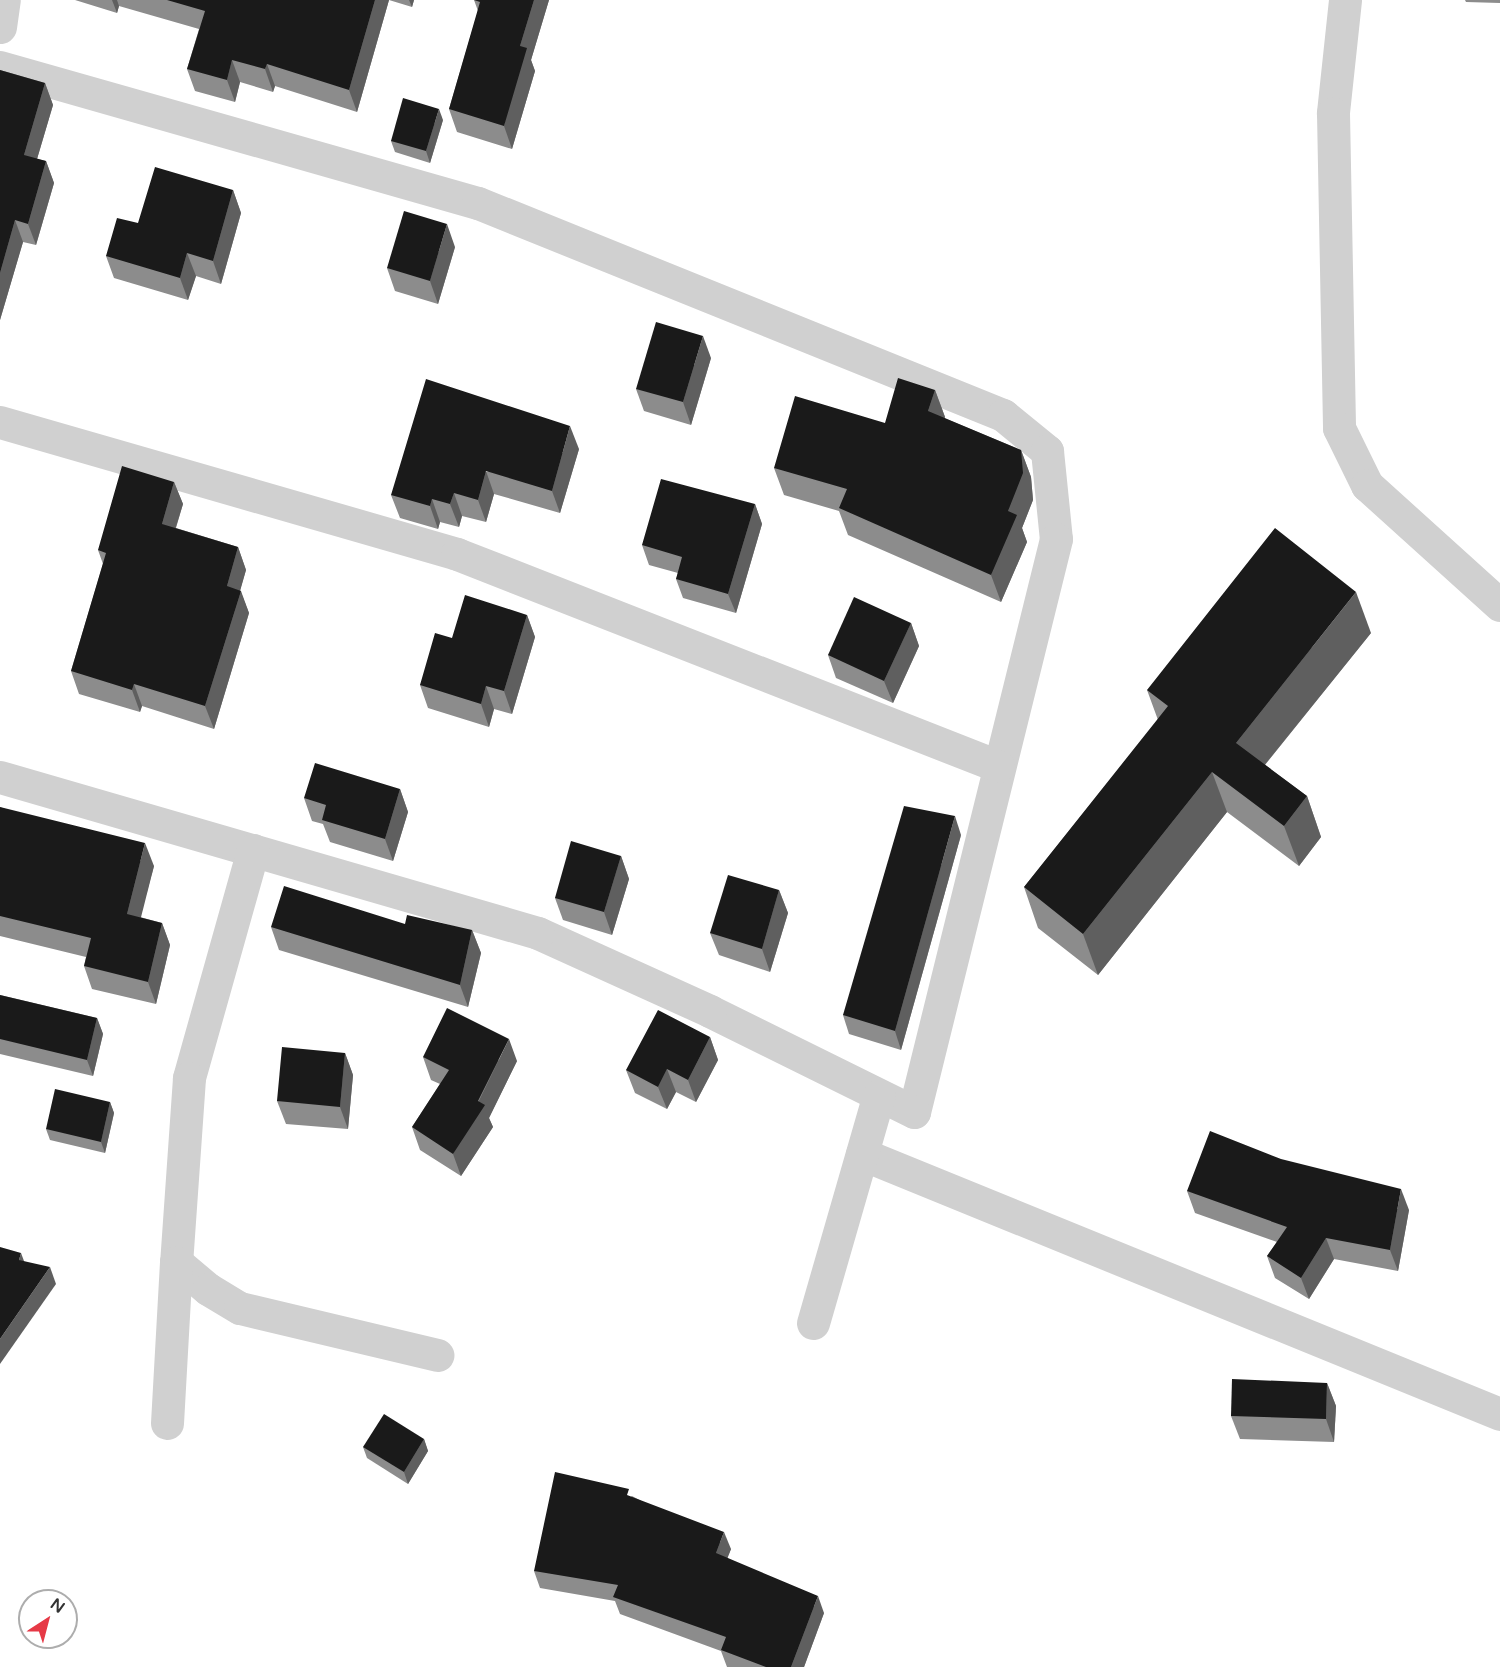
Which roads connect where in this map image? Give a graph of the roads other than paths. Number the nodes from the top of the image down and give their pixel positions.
1 (4, 0) edge
2 (1345, 0) edge
3 (0, 27) edge
4 (0, 67) edge
5 (0, 422) edge
6 (1500, 605) edge
7 (998, 766) junction
8 (0, 777) edge
9 (253, 850) junction
10 (879, 1095) junction
11 (862, 1154) junction
12 (176, 1262) junction
13 (813, 1323) dead end
14 (436, 1355) dead end
15 (1500, 1414) edge
16 (167, 1423) dead end

1 - 3 street
2 - 6 street
4 - 7 street
5 - 7 street
7 - 10 street
8 - 9 street
9 - 10 street
9 - 12 street
10 - 11 street
11 - 13 street
11 - 15 street
12 - 14 street
12 - 16 street

